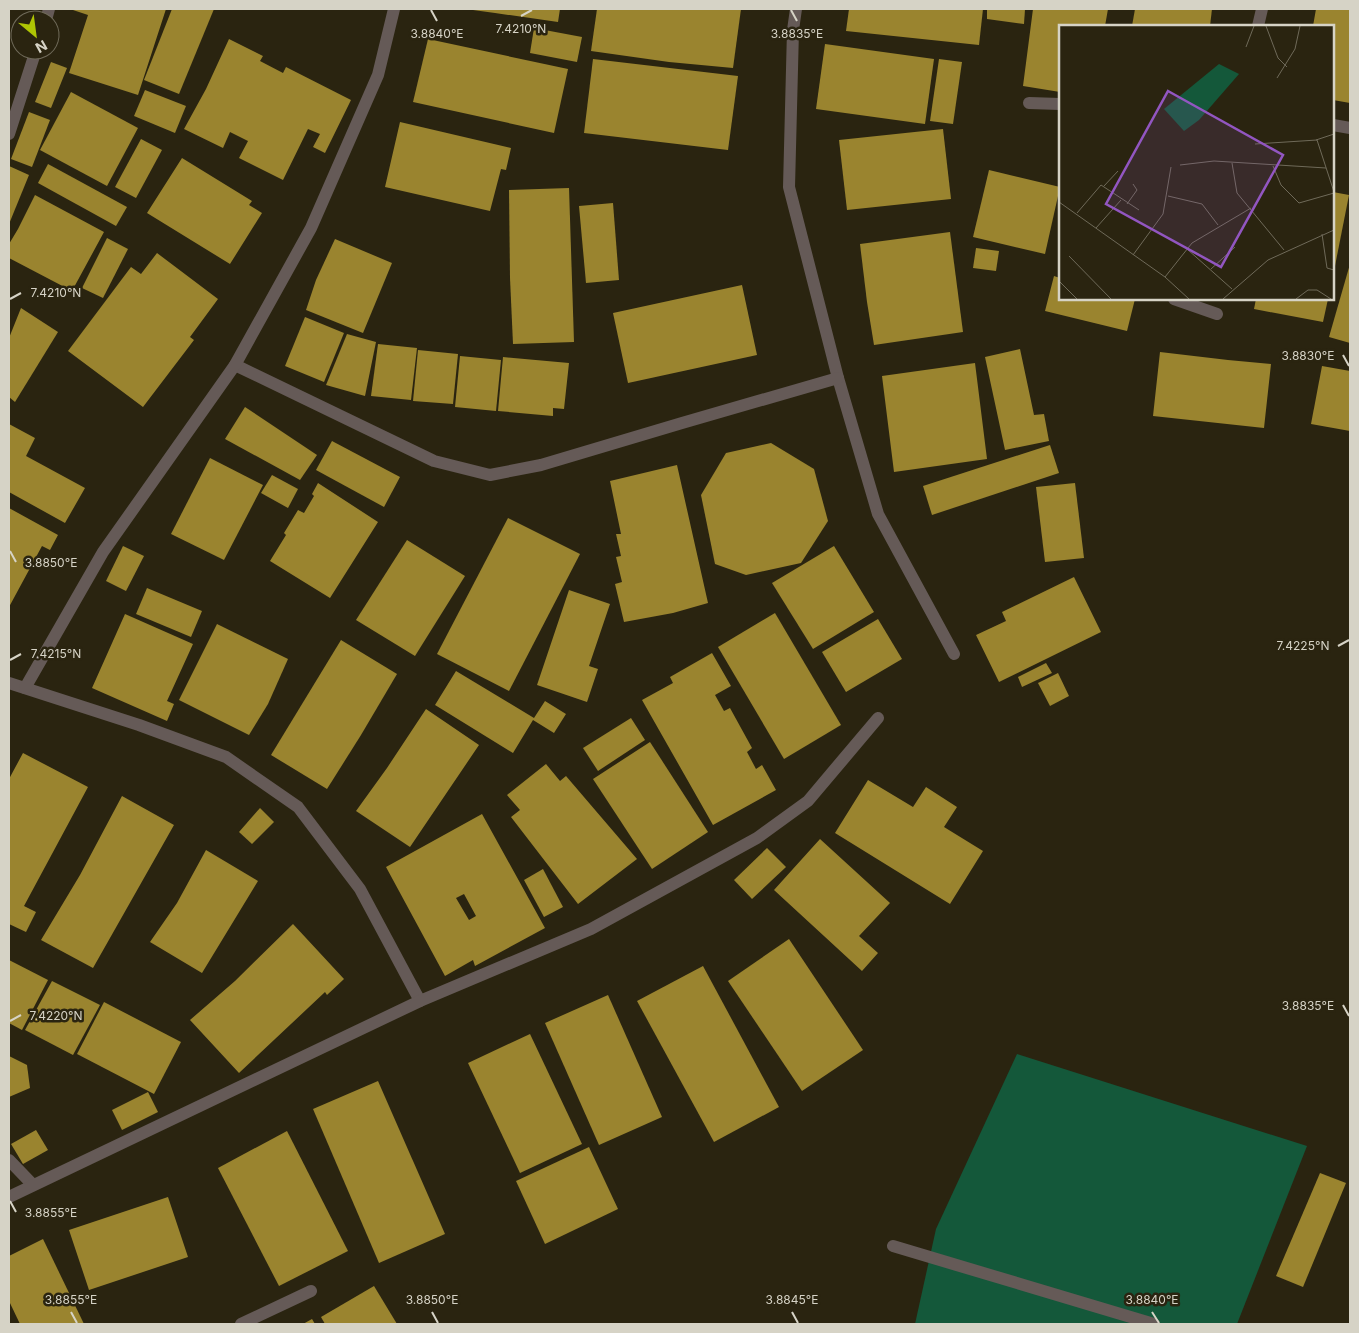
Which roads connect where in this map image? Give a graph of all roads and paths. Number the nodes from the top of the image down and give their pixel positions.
1 (394, 9) edge
2 (796, 9) edge
3 (1262, 9) edge
4 (1258, 25) edge
5 (33, 60) edge
6 (1029, 103) dead end
7 (1059, 104) edge
8 (1334, 125) edge
9 (1350, 128) edge
10 (9, 134) edge
11 (1177, 300) edge
12 (1217, 314) dead end
13 (235, 365) junction
14 (838, 378) junction
15 (954, 654) dead end
16 (9, 684) edge
17 (25, 688) junction
18 (878, 718) dead end
19 (420, 1001) junction
20 (9, 1160) edge
21 (33, 1185) junction
22 (9, 1197) edge
23 (893, 1246) dead end
24 (311, 1291) dead end
25 (241, 1324) edge
26 (1154, 1324) edge

1 - 13 street
2 - 14 street
3 - 4 street
5 - 10 street
6 - 7 street
8 - 9 street
11 - 12 street
13 - 14 street
13 - 17 street
14 - 15 street
16 - 17 street
17 - 19 street
18 - 19 street
19 - 21 street
20 - 21 street
21 - 22 street
23 - 26 street
24 - 25 street

